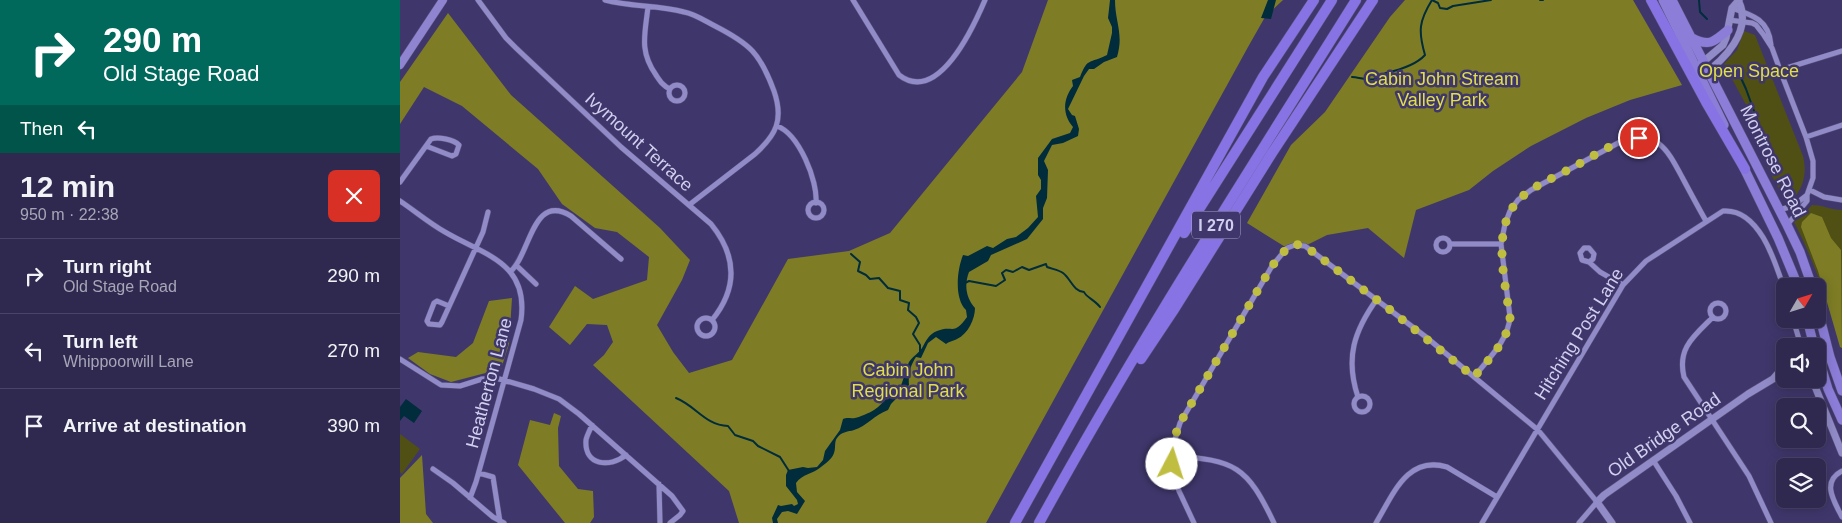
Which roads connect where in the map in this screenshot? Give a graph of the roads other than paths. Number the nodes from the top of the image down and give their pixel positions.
1 (443, 0) edge
2 (478, 0) edge
3 (605, 0) edge
4 (853, 0) edge
5 (985, 0) edge
6 (1332, 0) edge
7 (1356, 0) edge
8 (1373, 0) edge
9 (1381, 0) edge
10 (1652, 0) edge
11 (1663, 0) edge
12 (1672, 0) edge
13 (1739, 1) edge
14 (1312, 2) edge
15 (648, 7) junction
16 (1732, 8) junction
17 (1743, 12) junction
18 (1729, 20) junction
19 (1741, 22) junction
20 (1728, 30) junction
21 (1353, 31) junction
22 (1692, 38) junction
23 (1772, 48) junction
24 (1842, 51) edge
25 (1700, 64) junction
26 (400, 65) edge
27 (1780, 70) junction
28 (1705, 73) junction
29 (670, 89) dead end
30 (1842, 125) edge
31 (777, 126) junction
32 (1806, 137) junction
33 (426, 146) junction
34 (1745, 169) junction
35 (400, 182) edge
36 (1809, 192) junction
37 (1842, 200) edge
38 (400, 201) edge
39 (816, 202) dead end
40 (689, 205) junction
41 (1779, 210) junction
42 (488, 212) dead end
43 (1706, 221) junction
44 (1788, 226) junction
45 (1450, 244) dead end
46 (1501, 244) junction
47 (476, 247) junction
48 (621, 259) dead end
49 (1589, 262) dead end
50 (518, 266) junction
51 (510, 272) junction
52 (1780, 278) edge
53 (1795, 278) edge
54 (1809, 278) edge
55 (536, 284) dead end
56 (1623, 285) junction
57 (1376, 299) junction
58 (449, 306) junction
59 (1713, 317) dead end
60 (712, 320) dead end
61 (1128, 320) junction
62 (1823, 328) edge
63 (400, 359) edge
64 (1776, 376) edge
65 (1474, 377) junction
66 (1776, 378) edge
67 (1773, 379) junction
68 (504, 380) junction
69 (1826, 382) edge
70 (1816, 388) edge
71 (1842, 391) edge
72 (1358, 397) dead end
73 (1712, 419) junction
74 (1842, 420) edge
75 (592, 425) junction
76 (1538, 430) junction
77 (1078, 451) junction
78 (1842, 453) edge
79 (626, 455) junction
80 (1173, 456) junction
81 (1653, 460) junction
82 (433, 469) dead end
83 (1842, 470) edge
84 (479, 473) junction
85 (659, 484) junction
86 (1497, 497) junction
87 (470, 498) junction
88 (1597, 502) junction
89 (1842, 517) edge
90 (502, 522) edge
91 (660, 523) edge
92 (670, 523) edge
93 (1015, 523) edge
94 (1039, 523) edge
95 (1194, 523) edge
96 (1274, 523) edge
97 (1376, 523) edge
98 (1482, 523) edge
99 (1579, 523) edge
100 (1612, 523) edge
101 (1690, 523) edge
102 (1771, 523) edge

1 - 26 main road
2 - 40 street, Ivymount Terrace
3 - 15 street
4 - 5 street
6 - 61 highway, I 270
7 - 77 highway, I 270
8 - 21 highway, I 270
9 - 21 highway
10 - 34 highway
11 - 25 main road, Montrose Road
12 - 22 main road, Montrose Road
13 - 16 street
13 - 17 street
14 - 61 highway, I 270
15 - 29 street
15 - 31 street
16 - 17 street
16 - 18 street
17 - 19 street
17 - 23 street
18 - 19 street
18 - 20 street
19 - 23 street
19 - 28 street
20 - 22 main road
20 - 25 street
21 - 77 highway, I 270
22 - 25 main road, Montrose Road
23 - 27 street
24 - 27 street
25 - 28 main road, Montrose Road
27 - 32 street
28 - 34 main road, Montrose Road
28 - 41 main road, Montrose Road
30 - 32 street
31 - 39 street
31 - 40 street
32 - 36 street
33 - 33 street
33 - 35 street
34 - 53 main road, Montrose Road
36 - 37 street
36 - 41 street
36 - 44 street
38 - 47 street, Heatherton Lane
40 - 60 street, Ivymount Terrace
41 - 44 main road, Montrose Road
42 - 47 street
43 - 46 street
43 - 52 street, Hitching Post Lane
43 - 56 street, Hitching Post Lane
44 - 54 main road, Montrose Road
45 - 46 street
46 - 65 street
47 - 51 street, Heatherton Lane
47 - 58 street
48 - 50 street
49 - 56 street
50 - 51 street
50 - 55 street
51 - 68 street, Heatherton Lane
56 - 76 street, Hitching Post Lane
57 - 65 street
57 - 72 street
57 - 80 street
58 - 58 street
59 - 73 street
61 - 93 highway, I 270
62 - 71 main road
63 - 68 street
64 - 67 street, Old Bridge Road
65 - 76 street
66 - 67 street, Old Bridge Road
67 - 73 street, Old Bridge Road
68 - 75 street
68 - 84 street, Heatherton Lane
69 - 74 main road
70 - 78 street
73 - 81 street, Old Bridge Road
73 - 102 street
75 - 79 street
75 - 79 street
76 - 86 street, Hitching Post Lane
76 - 88 street
77 - 94 highway, I 270
79 - 85 street
80 - 95 street
80 - 96 street
81 - 88 street, Old Bridge Road
81 - 101 street
82 - 87 street, Heatherton Lane
83 - 89 street
84 - 87 street, Heatherton Lane
84 - 90 street, Heatherton Lane
85 - 91 street
85 - 92 street
86 - 97 street
86 - 98 street, Hitching Post Lane
87 - 90 street, Heatherton Lane
88 - 99 street, Old Bridge Road
88 - 100 street

